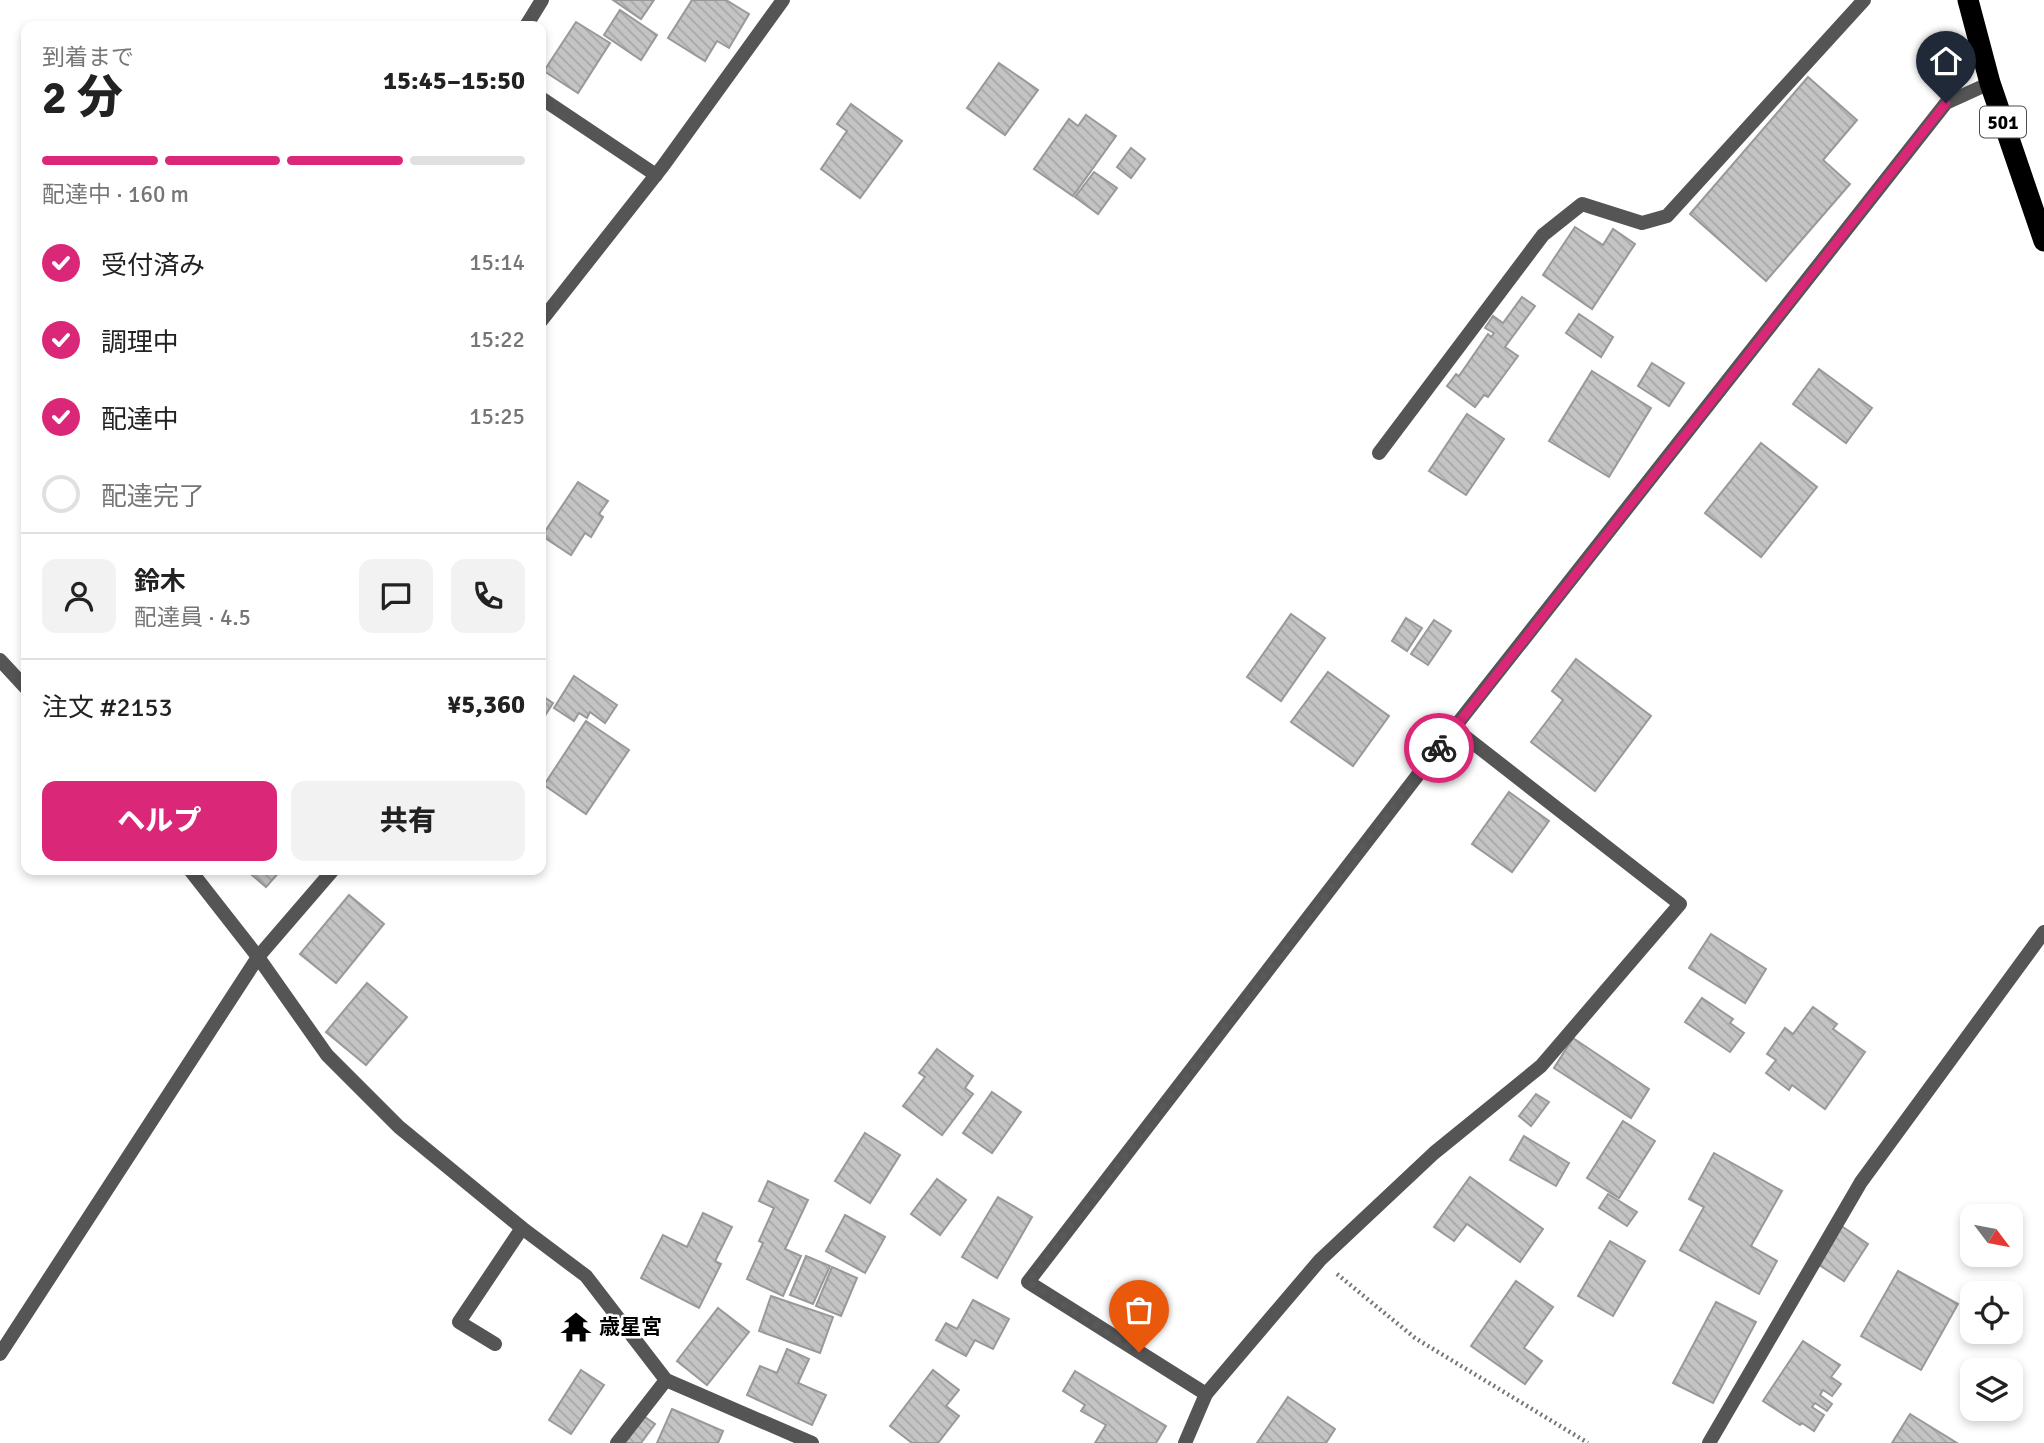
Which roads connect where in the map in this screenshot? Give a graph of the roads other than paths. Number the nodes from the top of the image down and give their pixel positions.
1 (542, 0) edge
2 (783, 0) edge
3 (1864, 0) edge
4 (1968, 0) edge
5 (529, 21) edge
6 (1990, 83) junction
7 (546, 101) edge
8 (656, 174) junction
9 (2044, 241) edge
10 (546, 315) edge
11 (1379, 453) dead end
12 (0, 660) edge
13 (21, 683) edge
14 (1454, 727) junction
15 (194, 875) edge
16 (329, 875) edge
17 (2044, 932) edge
18 (258, 957) junction
19 (522, 1227) junction
20 (495, 1344) dead end
21 (0, 1354) edge
22 (666, 1380) junction
23 (1206, 1394) junction
24 (617, 1443) edge
25 (813, 1443) edge
26 (1185, 1443) edge
27 (1709, 1443) edge

1 - 5 street
2 - 8 street
3 - 11 street
4 - 6 highway, 501
6 - 9 highway, 501
6 - 14 street
7 - 8 street
8 - 10 street
12 - 13 street
14 - 23 street
14 - 23 street
15 - 18 street
16 - 18 street
17 - 27 street
18 - 19 street
18 - 21 street
19 - 20 street
19 - 22 street
22 - 24 street
22 - 25 street
23 - 26 street

